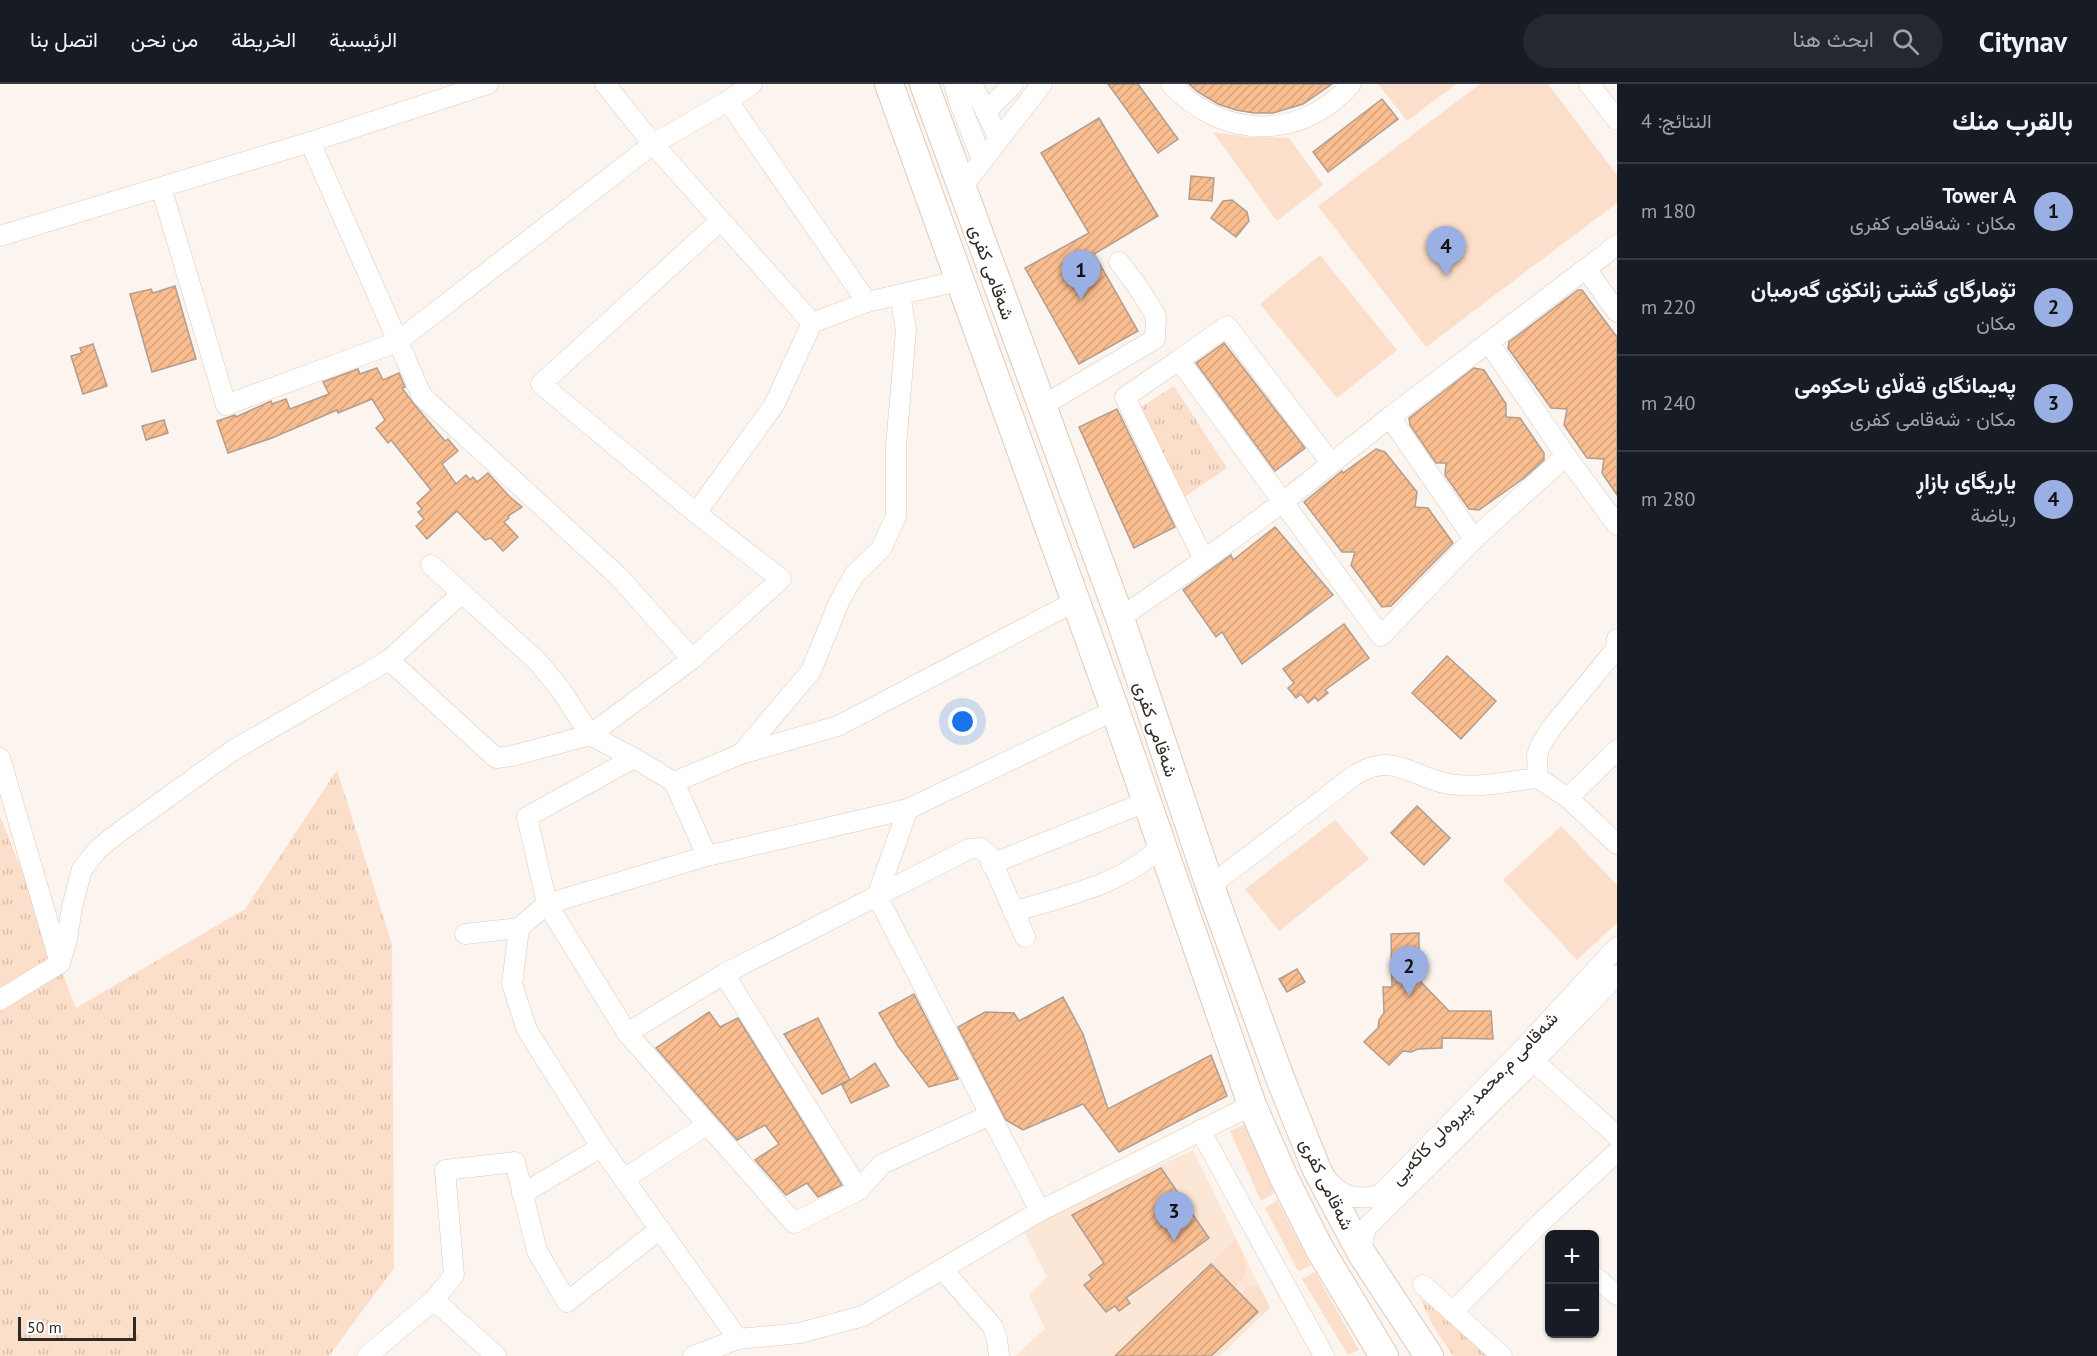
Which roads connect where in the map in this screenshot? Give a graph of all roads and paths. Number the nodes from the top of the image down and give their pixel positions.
1 (489, 84) edge
2 (605, 84) edge
3 (889, 84) edge
4 (924, 84) edge
5 (954, 84) edge
6 (972, 84) edge
7 (1012, 84) edge
8 (1042, 84) edge
9 (1171, 84) edge
10 (1351, 84) edge
11 (1589, 84) edge
12 (749, 85) edge
13 (728, 101) junction
14 (986, 112) junction
15 (1617, 120) edge
16 (999, 139) junction
17 (310, 142) junction
18 (653, 144) junction
19 (982, 160) junction
20 (161, 187) junction
21 (962, 187) junction
22 (720, 221) junction
23 (0, 236) edge
24 (1617, 245) edge
25 (1119, 262) dead end
26 (1586, 269) junction
27 (958, 281) junction
28 (900, 294) junction
29 (867, 302) junction
30 (1617, 312) edge
31 (812, 323) junction
32 (397, 342) junction
33 (1489, 343) junction
34 (1179, 360) junction
35 (1042, 406) junction
36 (1390, 417) junction
37 (1566, 456) junction
38 (1331, 464) junction
39 (1283, 502) junction
40 (696, 513) junction
41 (1617, 525) edge
42 (1474, 539) junction
43 (1204, 560) junction
44 (431, 566) dead end
45 (462, 593) junction
46 (1076, 601) junction
47 (1120, 618) junction
48 (1617, 639) edge
49 (692, 659) junction
50 (389, 660) junction
51 (1115, 710) junction
52 (590, 735) junction
53 (1617, 750) edge
54 (741, 754) junction
55 (0, 758) edge
56 (634, 758) junction
57 (1538, 778) junction
58 (674, 782) junction
59 (1568, 798) junction
60 (1146, 802) junction
61 (908, 809) junction
62 (1617, 843) edge
63 (1161, 846) junction
64 (706, 856) junction
65 (991, 864) junction
66 (1210, 886) junction
67 (877, 896) junction
68 (547, 904) junction
69 (1013, 912) junction
70 (519, 928) junction
71 (465, 934) dead end
72 (1025, 937) dead end
73 (1617, 947) edge
74 (60, 963) junction
75 (724, 974) junction
76 (1617, 975) edge
77 (0, 1000) edge
78 (627, 1033) junction
79 (1527, 1056) junction
80 (1252, 1105) junction
81 (990, 1115) junction
82 (707, 1125) junction
83 (1200, 1130) junction
84 (1617, 1136) edge
85 (601, 1147) junction
86 (1617, 1152) edge
87 (1317, 1170) junction
88 (624, 1179) junction
89 (860, 1190) junction
90 (522, 1194) junction
91 (1040, 1211) junction
92 (660, 1229) junction
93 (1544, 1230) edge
94 (1362, 1254) junction
95 (942, 1269) junction
96 (1599, 1280) edge
97 (1423, 1285) dead end
98 (1617, 1295) edge
99 (434, 1300) junction
100 (1453, 1312) junction
101 (738, 1339) junction
102 (367, 1356) edge
103 (496, 1356) edge
104 (693, 1356) edge
105 (999, 1356) edge
106 (1324, 1356) edge
107 (1384, 1356) edge
108 (1429, 1356) edge
109 (1502, 1356) edge

1 - 17 street
2 - 18 street
3 - 27 highway, شەقامی کفری
4 - 21 highway, شەقامی کفری
5 - 19 street
6 - 14 street
7 - 14 street
8 - 16 street
9 - 10 street
11 - 15 street
12 - 13 street
13 - 18 street
13 - 29 street
14 - 16 street
16 - 19 street
17 - 20 street
17 - 32 street
18 - 22 street
18 - 32 street
19 - 21 street
20 - 23 street
20 - 32 street
21 - 35 highway, شەقامی کفری
22 - 31 street
22 - 40 street
24 - 26 street
25 - 35 street
26 - 30 street
26 - 33 street
27 - 28 street
27 - 46 highway, شەقامی کفری
28 - 29 street
28 - 54 street
29 - 31 street
31 - 40 street
32 - 49 street
33 - 36 street
33 - 37 street
34 - 38 street
34 - 39 street
34 - 43 street
35 - 47 highway, شەقامی کفری
36 - 38 street
36 - 42 street
37 - 41 street
37 - 42 street
38 - 39 street
39 - 42 street
39 - 43 street
40 - 49 street
43 - 47 street
44 - 45 street
45 - 50 street
45 - 52 street
46 - 51 highway, شەقامی کفری
46 - 54 street
47 - 66 highway, شەقامی کفری
48 - 57 street
49 - 52 street
50 - 52 street
50 - 74 street
51 - 60 highway, شەقامی کفری
51 - 61 street
52 - 56 street
53 - 59 street
54 - 58 street
55 - 74 street
56 - 58 street
56 - 68 street
57 - 59 street
57 - 66 street
58 - 64 street
59 - 62 street
60 - 63 highway, شەقامی کفری
60 - 65 street
61 - 64 street
61 - 67 street
63 - 69 street
63 - 80 highway, شەقامی کفری
64 - 68 street
65 - 67 street
65 - 69 street
66 - 87 highway, شەقامی کفری
67 - 75 street
67 - 81 street
68 - 70 street
68 - 78 street
69 - 72 street
70 - 71 street
70 - 85 street
73 - 79 street, شەقامی م.محمد پیروەلی کاکەیی
74 - 77 street
75 - 78 street
75 - 89 street
76 - 79 street, شەقامی م.محمد پیروەلی کاکەیی
78 - 82 street
79 - 84 street
79 - 87 street, شەقامی م.محمد پیروەلی کاکەیی
79 - 94 street, شەقامی م.محمد پیروەلی کاکەیی
80 - 83 street
80 - 107 highway, شەقامی کفری
81 - 89 street
81 - 91 street
82 - 88 street
82 - 89 street
83 - 91 street
83 - 106 street
85 - 88 street
85 - 90 street
86 - 93 street
87 - 94 highway, شەقامی کفری
88 - 92 street
90 - 92 street
90 - 99 street
91 - 95 street
92 - 101 street
93 - 100 street
94 - 108 highway, شەقامی کفری
95 - 101 street
95 - 105 street
96 - 98 street
97 - 100 street
99 - 102 street
99 - 103 street
100 - 109 street
101 - 104 street

